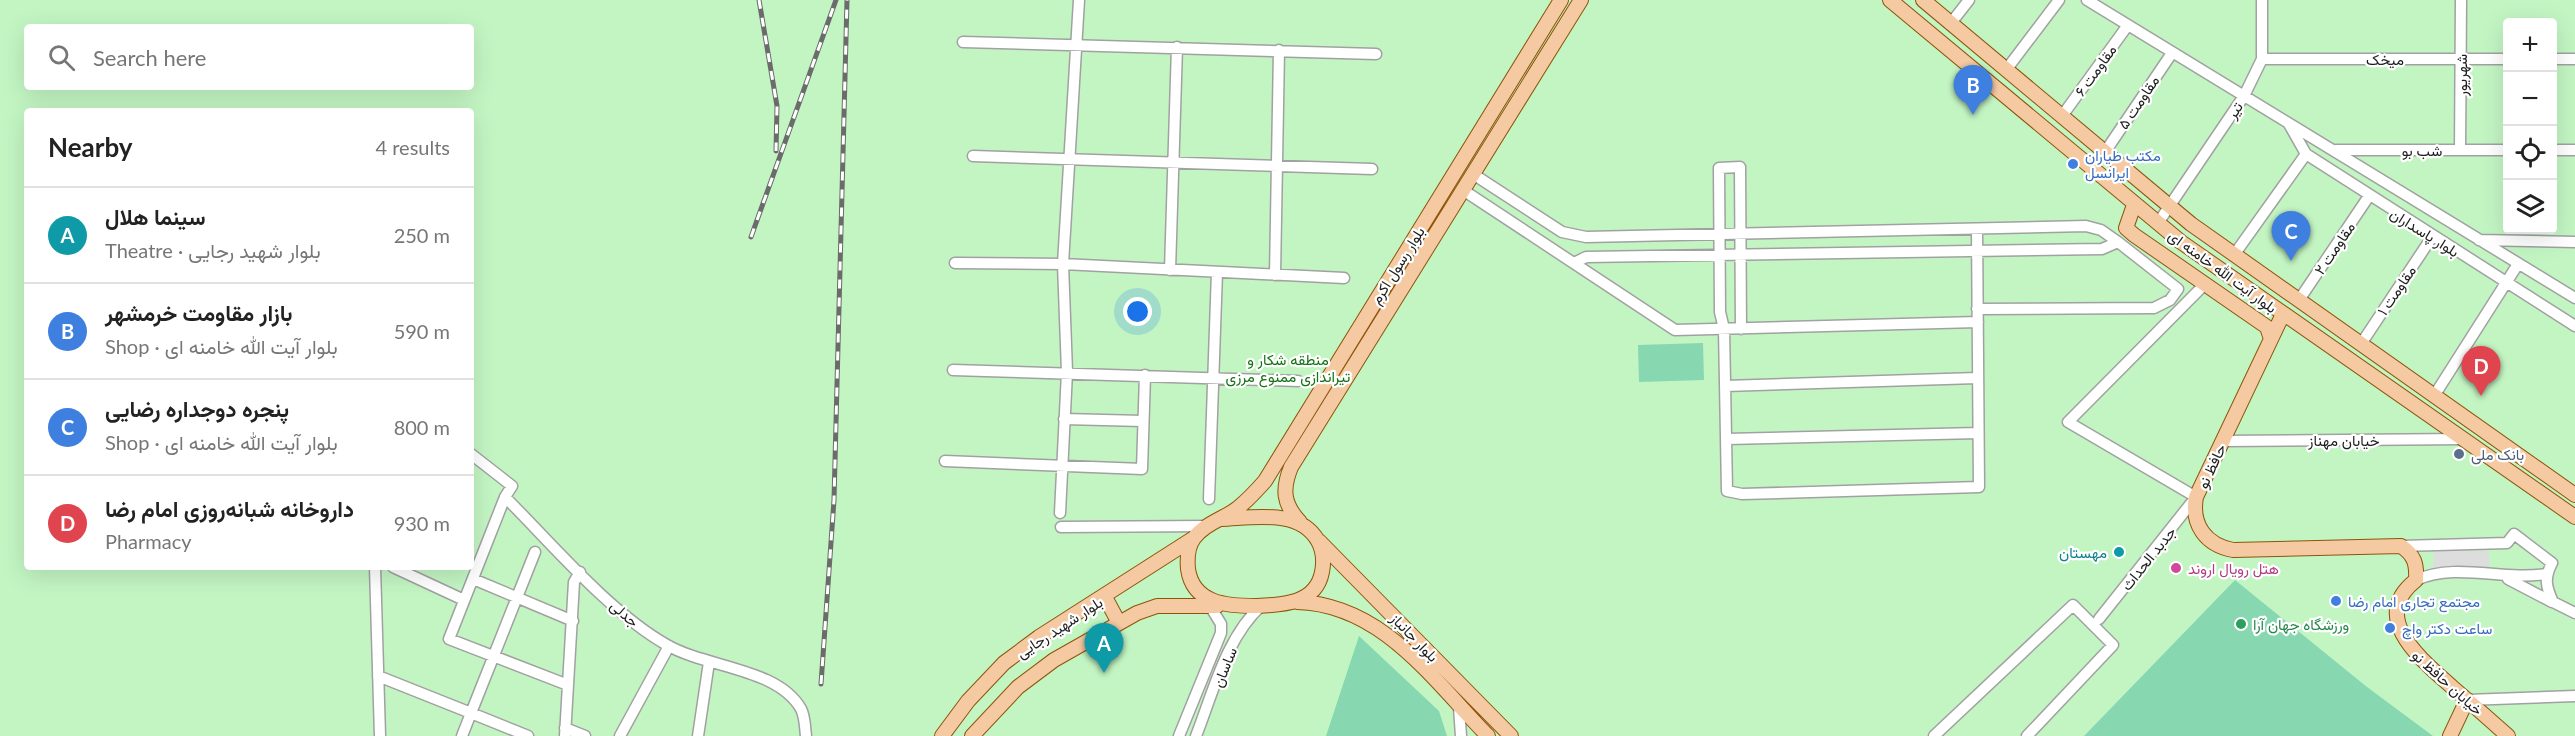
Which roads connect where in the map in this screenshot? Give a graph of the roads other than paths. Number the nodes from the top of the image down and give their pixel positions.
1 (1079, 0) edge
2 (1561, 0) edge
3 (1581, 0) edge
4 (1890, 0) edge
5 (1923, 0) edge
6 (1969, 0) edge
7 (2059, 0) edge
8 (2087, 0) edge
9 (2262, 0) edge
10 (2461, 0) edge
11 (1951, 23) junction
12 (2128, 25) junction
13 (963, 42) dead end
14 (1078, 45) junction
15 (1177, 47) junction
16 (1279, 50) junction
17 (2172, 53) junction
18 (1376, 54) dead end
19 (2262, 58) junction
20 (2461, 59) junction
21 (2503, 59) edge
22 (2557, 59) edge
23 (2575, 59) edge
24 (2006, 70) junction
25 (2244, 96) junction
26 (2062, 116) junction
27 (2289, 124) junction
28 (2336, 150) junction
29 (2460, 150) junction
30 (2503, 150) edge
31 (2557, 150) edge
32 (2575, 150) edge
33 (2104, 152) junction
34 (2306, 154) junction
35 (972, 156) dead end
36 (1071, 158) junction
37 (1173, 162) junction
38 (1277, 166) junction
39 (1372, 170) dead end
40 (1473, 174) junction
41 (1463, 190) junction
42 (1504, 194) junction
43 (2369, 196) junction
44 (1438, 200) junction
45 (2134, 205) junction
46 (2170, 208) junction
47 (1451, 209) junction
48 (1493, 210) junction
49 (2158, 223) junction
50 (1977, 230) junction
51 (1864, 232) junction
52 (1741, 235) junction
53 (1720, 236) junction
54 (1586, 237) junction
55 (2432, 237) junction
56 (2478, 240) junction
57 (2118, 242) junction
58 (2575, 242) edge
59 (1977, 249) junction
60 (1864, 252) junction
61 (1741, 254) junction
62 (1720, 255) junction
63 (2234, 255) junction
64 (1586, 257) junction
65 (955, 263) dead end
66 (1574, 263) junction
67 (1063, 264) junction
68 (2518, 264) junction
69 (1170, 270) junction
70 (1217, 272) junction
71 (1275, 275) junction
72 (1344, 278) dead end
73 (2205, 284) junction
74 (2506, 284) junction
75 (2575, 298) edge
76 (2299, 300) junction
77 (1977, 309) junction
78 (2283, 314) junction
79 (1978, 322) junction
80 (2575, 326) edge
81 (1724, 329) junction
82 (1741, 329) junction
83 (2271, 339) junction
84 (2361, 344) junction
85 (953, 370) dead end
86 (1066, 372) junction
87 (1145, 375) junction
88 (1215, 378) junction
89 (1977, 378) junction
90 (1298, 381) dead end
91 (1725, 386) junction
92 (2434, 396) junction
93 (1065, 418) junction
94 (1143, 421) junction
95 (1978, 433) junction
96 (1727, 438) junction
97 (2464, 439) junction
98 (2223, 441) junction
99 (474, 456) edge
100 (945, 461) dead end
101 (1062, 466) junction
102 (2575, 495) edge
103 (505, 497) junction
104 (2196, 497) junction
105 (1209, 499) dead end
106 (1060, 513) dead end
107 (2575, 517) edge
108 (1221, 519) junction
109 (1304, 525) junction
110 (1208, 526) junction
111 (1061, 527) dead end
112 (1194, 538) junction
113 (1318, 540) junction
114 (2400, 546) junction
115 (535, 552) dead end
116 (375, 570) edge
117 (399, 570) edge
118 (580, 572) junction
119 (2497, 574) junction
120 (2546, 574) junction
121 (472, 579) junction
122 (2416, 580) junction
123 (1105, 597) junction
124 (517, 598) junction
125 (464, 600) junction
126 (1294, 602) junction
127 (2553, 602) junction
128 (1262, 605) junction
129 (1210, 606) junction
130 (1230, 607) junction
131 (2575, 613) edge
132 (2099, 619) dead end
133 (573, 621) junction
134 (1119, 623) junction
135 (669, 646) junction
136 (494, 656) junction
137 (709, 662) junction
138 (378, 676) junction
139 (568, 685) junction
140 (2575, 696) edge
141 (2467, 700) junction
142 (1459, 707) junction
143 (471, 713) junction
144 (565, 732) edge
145 (380, 736) edge
146 (462, 736) edge
147 (528, 736) edge
148 (585, 736) edge
149 (620, 736) edge
150 (698, 736) edge
151 (806, 736) edge
152 (942, 736) edge
153 (972, 736) edge
154 (1179, 736) edge
155 (1196, 736) edge
156 (1461, 736) edge
157 (1488, 736) edge
158 (1511, 736) edge
159 (1934, 736) edge
160 (2027, 736) edge
161 (2450, 736) edge
162 (2508, 736) edge

1 - 14 street
2 - 44 main road, بلوار رسول اکرم
3 - 40 main road, بلوار رسول اکرم
4 - 45 main road, بلوار آیت الله خامنه ای
5 - 11 main road, بلوار آیت الله خامنه ای
6 - 11 street
7 - 24 street
8 - 12 street, بلوار پاسداران
9 - 19 street, تیر
10 - 20 street, شهریور
11 - 24 main road, بلوار آیت الله خامنه ای
12 - 17 street, بلوار پاسداران
12 - 26 street, مقاومت ۶
13 - 14 street
14 - 15 street
14 - 36 street
15 - 16 street
15 - 37 street
16 - 18 street
16 - 38 street
17 - 25 street, بلوار پاسداران
17 - 33 street, مقاومت ۵
19 - 20 street, میخک
19 - 25 street, تیر
20 - 21 street, میخک
20 - 29 street, شهریور
22 - 23 street
24 - 26 main road, بلوار آیت الله خامنه ای
25 - 27 street, بلوار پاسداران
25 - 46 street, تیر
26 - 33 main road, بلوار آیت الله خامنه ای
27 - 28 street, بلوار پاسداران
27 - 34 street, بلوار پاسداران
28 - 29 street, شب بو
28 - 56 street, بلوار پاسداران
29 - 30 street, شب بو
31 - 32 street
33 - 46 main road, بلوار آیت الله خامنه ای
34 - 43 street, بلوار پاسداران
34 - 63 street
35 - 36 street
36 - 37 street
36 - 67 street
37 - 38 street
37 - 69 street
38 - 39 street
38 - 71 street
40 - 41 main road, بلوار رسول اکرم
40 - 42 street
41 - 47 main road, بلوار رسول اکرم
41 - 48 street
42 - 48 street
42 - 54 street
43 - 55 street, بلوار پاسداران
43 - 76 street, مقاومت ۲
44 - 47 main road
44 - 108 main road, بلوار رسول اکرم
45 - 49 main road, بلوار آیت الله خامنه ای
45 - 73 main road
46 - 49 street, تیر
46 - 63 main road, بلوار آیت الله خامنه ای
47 - 109 main road, بلوار رسول اکرم
48 - 66 street
49 - 78 main road, بلوار آیت الله خامنه ای
50 - 51 street
50 - 57 street
50 - 59 street
51 - 52 street
51 - 60 street
52 - 53 street
52 - 53 street
52 - 61 street
53 - 54 street
53 - 62 street
54 - 64 street
55 - 74 street, بلوار پاسداران
55 - 84 street, مقاومت ۱
56 - 58 street
56 - 68 street, بلوار پاسداران
57 - 59 street
57 - 77 street
59 - 60 street
59 - 77 street
60 - 61 street
61 - 62 street
61 - 82 street
62 - 64 street
62 - 81 street
63 - 76 main road, بلوار آیت الله خامنه ای
64 - 66 street
65 - 67 street
66 - 81 street
67 - 69 street
67 - 86 street
68 - 74 street
68 - 75 street, بلوار پاسداران
69 - 70 street
70 - 71 street
70 - 88 street
71 - 72 street
73 - 83 main road
73 - 104 street
74 - 80 street, بلوار پاسداران
74 - 92 street
76 - 84 main road, بلوار آیت الله خامنه ای
77 - 79 street
78 - 83 main road, حافظ نو
78 - 97 main road, بلوار آیت الله خامنه ای
79 - 82 street
79 - 89 street
81 - 82 street
81 - 91 street
83 - 98 main road, حافظ نو
84 - 92 main road, بلوار آیت الله خامنه ای
85 - 86 street
86 - 87 street
86 - 93 street
87 - 88 street
87 - 94 street
88 - 90 street
88 - 105 street
89 - 91 street
89 - 95 street
91 - 96 street
92 - 102 main road, بلوار آیت الله خامنه ای
93 - 94 street
93 - 101 street
94 - 101 street
95 - 96 street
95 - 96 street
97 - 98 street, خیابان مهناز
97 - 107 main road, بلوار آیت الله خامنه ای
98 - 104 main road, حافظ نو
99 - 103 street, جدلی
100 - 101 street
101 - 106 street
103 - 118 street, جدلی
103 - 121 street
104 - 114 main road, حافظ نو
104 - 132 street, جدبد الحداث
108 - 109 main road
108 - 110 main road
109 - 113 main road
110 - 111 street
110 - 112 main road
112 - 123 main road, بلوار شهید رجایی
112 - 130 main road
113 - 126 main road
113 - 158 main road, بلوار جانباز
114 - 120 street
114 - 122 main road
115 - 124 street
116 - 138 street
117 - 125 street
118 - 133 street
118 - 135 street, جدلی
119 - 120 street
119 - 122 street
119 - 127 street
120 - 127 street
121 - 124 street
121 - 125 street
122 - 141 main road, خیابان حافظ نو
123 - 134 main road
123 - 152 main road, بلوار شهید رجایی
124 - 133 street
124 - 136 street
125 - 136 street
126 - 128 main road
126 - 142 main road, بلوار جانباز
127 - 131 street
128 - 130 main road
128 - 155 street, ساسان
129 - 130 main road, بلوار شهید رجایی
129 - 134 main road, بلوار شهید رجایی
129 - 154 street, ساسان
133 - 139 street
134 - 153 main road, بلوار شهید رجایی
135 - 137 street, جدلی
135 - 149 street
136 - 139 street
136 - 143 street
137 - 150 street
137 - 151 street, جدلی
138 - 143 street
138 - 145 street
139 - 144 street
140 - 141 street
141 - 161 main road
141 - 162 main road, خیابان حافظ نو
142 - 156 street
142 - 157 main road, بلوار جانباز
143 - 146 street
143 - 147 street
144 - 148 street
159 - 160 street

